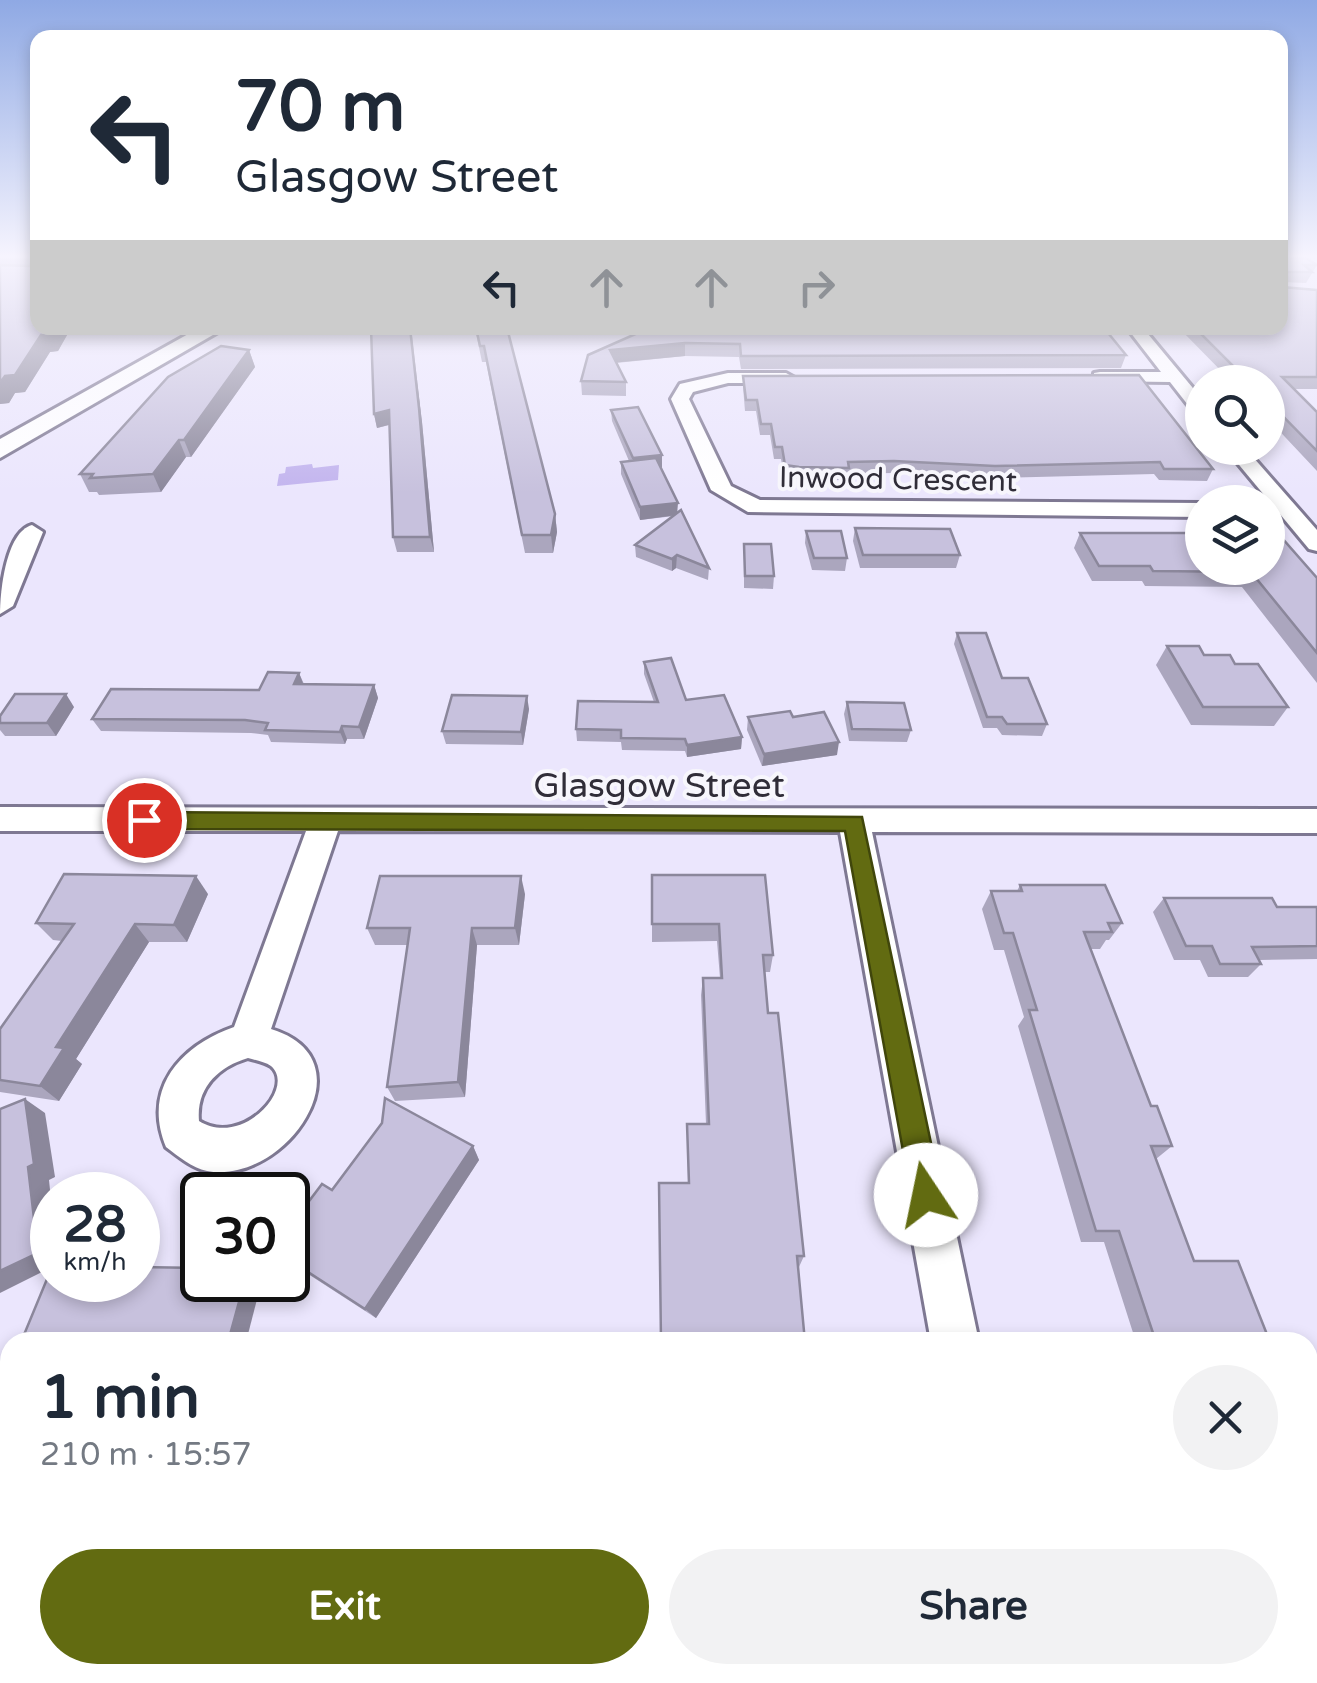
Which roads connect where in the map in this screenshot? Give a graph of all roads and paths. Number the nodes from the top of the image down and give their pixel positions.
1 (201, 336) edge
2 (1142, 336) edge
3 (1084, 377) edge
4 (1175, 377) junction
5 (807, 378) edge
6 (1185, 389) edge
7 (0, 450) edge
8 (1185, 510) edge
9 (1285, 517) edge
10 (32, 532) dead end
11 (1317, 544) edge
12 (0, 606) edge
13 (0, 819) edge
14 (1317, 821) edge
15 (325, 822) junction
16 (854, 822) junction
17 (248, 1040) dead end
18 (952, 1332) edge

1 - 7 main road
2 - 4 street
3 - 4 street
4 - 6 street
5 - 8 street, Inwood Crescent
9 - 11 street
10 - 12 street
13 - 15 street, Glasgow Street
14 - 16 street, Glasgow Street
15 - 16 street, Glasgow Street
15 - 17 street
16 - 18 street

